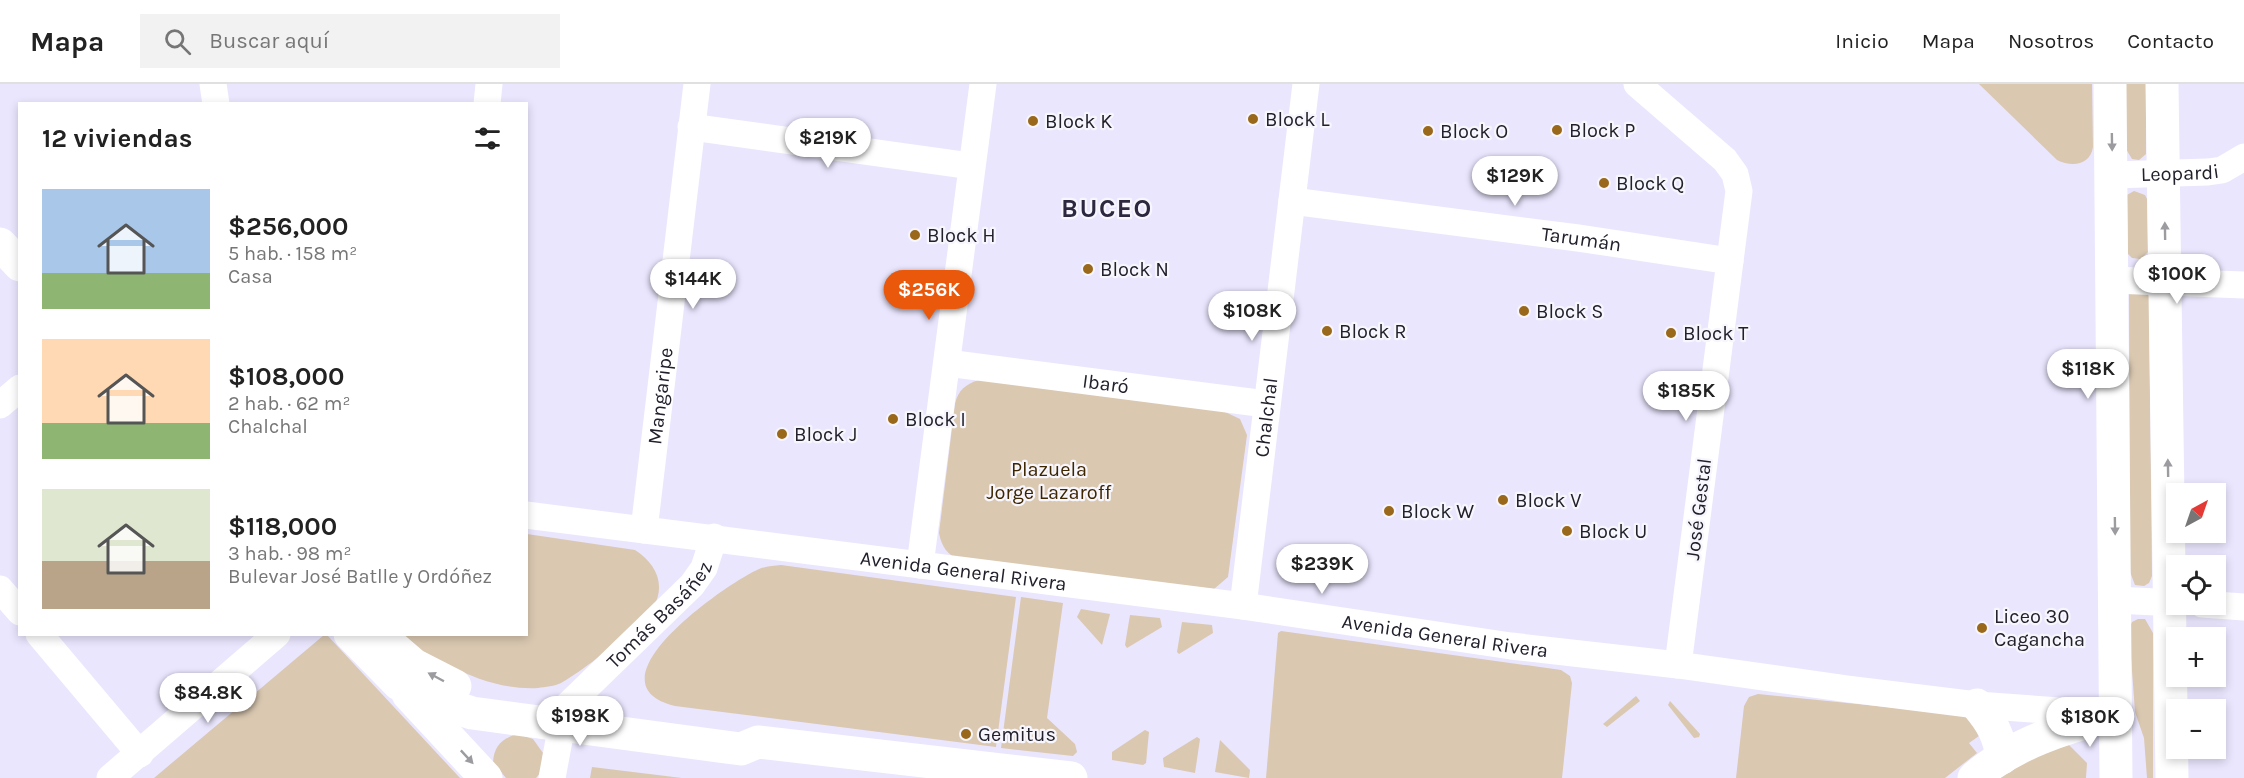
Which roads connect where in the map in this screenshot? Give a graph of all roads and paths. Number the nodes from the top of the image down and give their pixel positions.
1 (213, 84) edge
2 (489, 84) edge
3 (697, 84) edge
4 (983, 84) edge
5 (1306, 84) edge
6 (1637, 84) edge
7 (2110, 84) edge
8 (2162, 84) edge
9 (216, 102) edge
10 (486, 102) edge
11 (691, 127) junction
12 (2244, 157) edge
13 (970, 166) junction
14 (2164, 172) junction
15 (2112, 175) junction
16 (1292, 201) junction
17 (0, 244) edge
18 (1730, 261) junction
19 (18, 263) edge
20 (2112, 280) junction
21 (2166, 282) junction
22 (2244, 285) edge
23 (947, 363) junction
24 (18, 390) edge
25 (1266, 404) junction
26 (0, 405) edge
27 (528, 515) edge
28 (644, 530) junction
29 (714, 537) junction
30 (2180, 555) edge
31 (920, 565) junction
32 (0, 589) edge
33 (2115, 600) junction
34 (2166, 602) edge
35 (1243, 606) junction
36 (2226, 606) edge
37 (2244, 607) edge
38 (18, 610) edge
39 (2182, 615) edge
40 (41, 636) edge
41 (275, 636) edge
42 (352, 636) edge
43 (380, 636) edge
44 (1678, 665) junction
45 (399, 684) junction
46 (1977, 705) junction
47 (2114, 715) junction
48 (563, 717) junction
49 (140, 754) junction
50 (2002, 758) junction
51 (110, 778) edge
52 (486, 778) edge
53 (552, 778) edge
54 (1071, 778) edge
55 (1974, 778) edge
56 (2116, 778) edge
57 (2172, 778) edge

1 - 9 street
2 - 10 street
3 - 11 street, Mangaripe
4 - 13 street
5 - 16 street, Chalchal
6 - 18 street, José Gestal
7 -> 15 main road
8 - 14 main road
11 - 13 street
11 - 28 street, Mangaripe
12 - 14 street, Leopardi
13 - 23 street
14 - 15 street, Leopardi
21 -> 14 main road
15 - 20 main road
16 - 18 street, Tarumán
16 - 25 street, Chalchal
17 - 19 main road
18 - 44 street, José Gestal
20 - 21 street
20 -> 33 main road
21 - 22 street
30 -> 21 main road
23 - 25 street, Ibaró
23 - 31 street
24 - 26 street
25 - 35 street, Chalchal
27 - 28 street, Avenida General Rivera
28 - 29 street, Avenida General Rivera
29 - 31 street, Avenida General Rivera
29 - 48 street, Tomás Basáñez
31 - 35 street, Avenida General Rivera
32 - 38 street
33 - 34 street
33 - 47 main road
35 - 44 street, Avenida General Rivera
36 - 37 street
39 - 57 main road
40 - 49 street
41 - 49 street
42 - 45 main road
48 -> 43 main road
44 - 46 street, Avenida General Rivera
45 - 48 main road
45 -> 52 main road
46 - 47 street, Avenida General Rivera
46 - 50 main road
47 - 50 main road
47 - 56 main road
48 - 53 street
48 - 54 main road
49 - 51 street
50 - 55 main road

